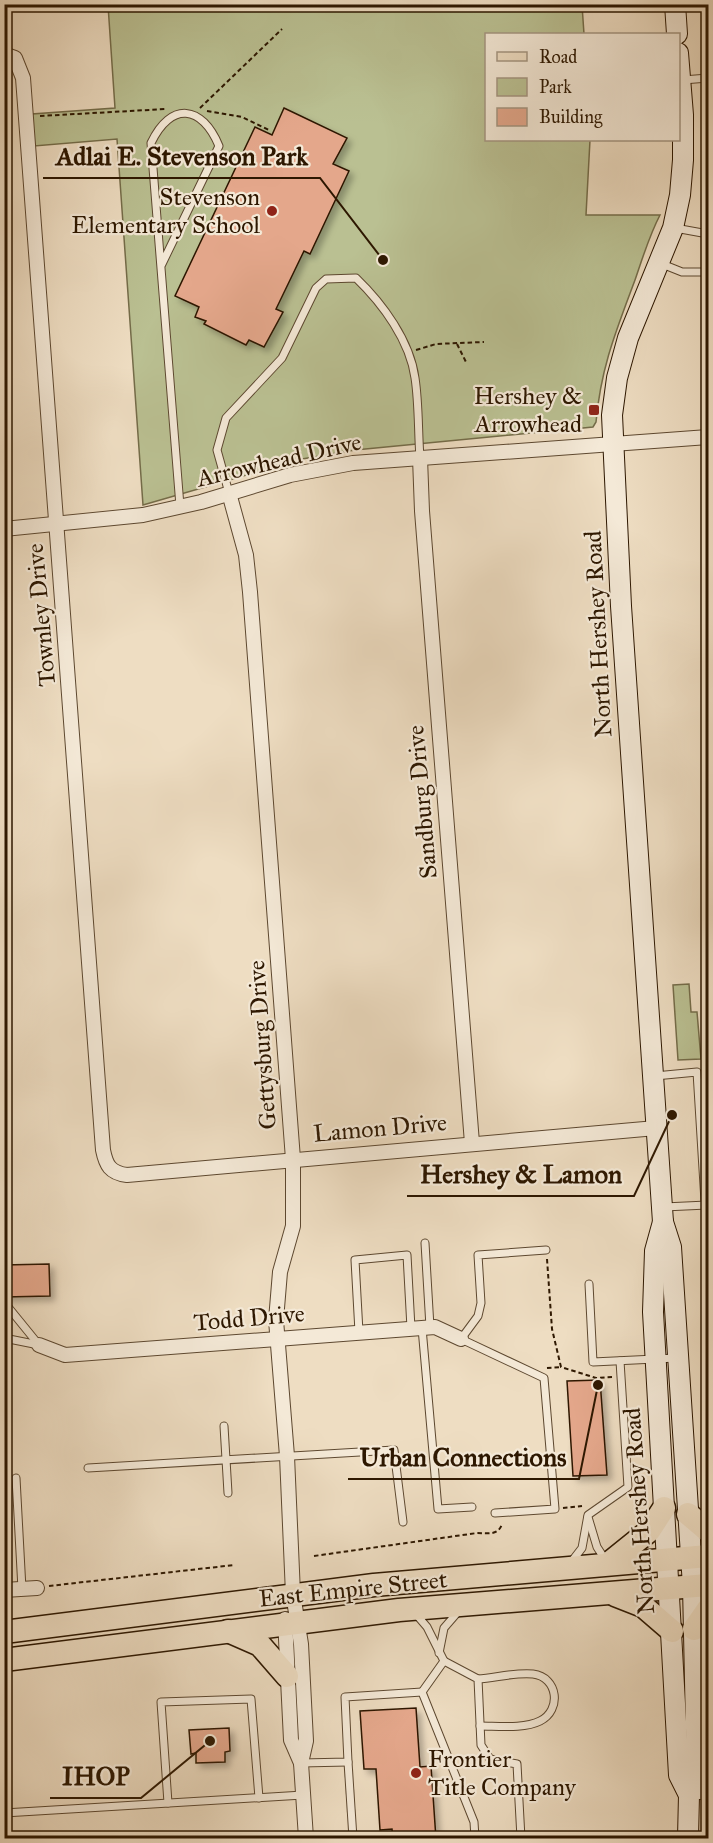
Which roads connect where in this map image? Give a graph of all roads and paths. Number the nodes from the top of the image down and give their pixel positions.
1 (675, 4) edge
2 (282, 29) dead end
3 (677, 33) edge
4 (10, 56) edge
5 (708, 78) edge
6 (680, 80) joint
7 (170, 108) dead end
8 (197, 112) junction
9 (25, 117) junction
10 (270, 130) dead end
11 (673, 228) junction
12 (708, 234) edge
13 (660, 264) junction
14 (161, 266) junction
15 (708, 272) edge
16 (484, 342) dead end
17 (457, 344) junction
18 (408, 352) junction
19 (468, 364) dead end
20 (708, 437) edge
21 (613, 442) junction
22 (420, 458) junction
23 (229, 494) junction
24 (180, 506) junction
25 (56, 525) junction
26 (4, 529) edge
27 (653, 1076) junction
28 (656, 1128) junction
29 (472, 1143) junction
30 (293, 1159) junction
31 (110, 1168) joint
32 (707, 1205) edge
33 (662, 1215) junction
34 (425, 1243) dead end
35 (546, 1250) joint
36 (708, 1250) edge
37 (589, 1284) dead end
38 (4, 1302) edge
39 (421, 1328) junction
40 (359, 1332) junction
41 (4, 1338) edge
42 (278, 1338) junction
43 (461, 1339) junction
44 (39, 1345) junction
45 (678, 1358) junction
46 (655, 1359) junction
47 (620, 1361) junction
48 (554, 1366) dead end
49 (561, 1367) junction
50 (621, 1376) junction
51 (224, 1426) dead end
52 (287, 1456) junction
53 (226, 1460) junction
54 (88, 1468) dead end
55 (16, 1478) dead end
56 (228, 1493) dead end
57 (602, 1505) junction
58 (472, 1507) dead end
59 (664, 1508) junction
60 (555, 1509) junction
61 (505, 1512) junction
62 (495, 1513) dead end
63 (688, 1514) junction
64 (588, 1517) junction
65 (403, 1522) dead end
66 (708, 1531) edge
67 (314, 1556) dead end
68 (700, 1557) edge
69 (668, 1559) junction
70 (608, 1564) junction
71 (234, 1565) dead end
72 (568, 1567) junction
73 (701, 1585) edge
74 (670, 1587) junction
75 (37, 1588) joint
76 (22, 1589) junction
77 (4, 1590) edge
78 (608, 1592) junction
79 (293, 1594) junction
80 (468, 1604) junction
81 (411, 1609) junction
82 (708, 1609) edge
83 (292, 1622) junction
84 (227, 1630) junction
85 (683, 1630) junction
86 (4, 1632) edge
87 (440, 1653) junction
88 (444, 1661) junction
89 (7, 1662) edge
90 (287, 1676) junction
91 (478, 1679) junction
92 (422, 1692) junction
93 (480, 1726) junction
94 (348, 1762) junction
95 (301, 1763) junction
96 (303, 1795) junction
97 (699, 1796) edge
98 (259, 1798) junction
99 (168, 1803) junction
100 (4, 1813) edge
101 (306, 1839) edge
102 (353, 1839) edge
103 (475, 1839) edge
104 (521, 1839) edge
105 (688, 1839) edge

1 - 3 main road
2 - 8 path
4 - 9 street, Townley Drive
5 - 6 lane
6 - 11 main road, North Hershey Road
7 - 9 path
8 - 10 path
8 - 14 lane
8 - 14 lane
9 - 25 street, Townley Drive
11 - 12 lane
11 - 13 main road, North Hershey Road
13 - 15 lane
13 - 21 main road, North Hershey Road
14 - 24 lane
16 - 17 path
17 - 18 path
17 - 19 path
18 - 22 lane
18 - 23 lane
20 - 21 street, Arrowhead Drive
21 - 22 street, Arrowhead Drive
21 - 27 main road, North Hershey Road
22 - 23 street, Arrowhead Drive
22 - 29 street, Sandburg Drive
23 - 24 street, Arrowhead Drive
23 - 30 street, Gettysburg Drive
24 - 25 street, Arrowhead Drive
25 - 26 street, Arrowhead Drive
25 - 31 street, Townley Drive
27 - 28 main road, North Hershey Road
27 - 32 lane
28 - 29 street, Lamon Drive
28 - 33 main road, North Hershey Road
29 - 30 street, Lamon Drive
30 - 31 street, Lamon Drive
30 - 42 street, Gettysburg Drive
32 - 33 lane
32 - 36 lane
33 - 45 main road, North Hershey Road
33 - 46 main road, North Hershey Road
34 - 39 lane
35 - 43 lane
35 - 49 path
37 - 47 lane
38 - 44 lane
39 - 40 street, Todd Drive
39 - 40 lane
39 - 43 street, Todd Drive
39 - 58 lane
40 - 42 street, Todd Drive
41 - 44 lane
42 - 44 street, Todd Drive
42 - 52 street, Gettysburg Drive
43 - 60 lane
45 - 46 lane
45 - 63 main road, North Hershey Road
46 - 47 lane
46 - 59 main road, North Hershey Road
47 - 50 lane
48 - 49 path
49 - 50 path
50 - 57 lane
51 - 53 lane
52 - 53 lane
52 - 65 lane
52 - 79 street, Gettysburg Drive
53 - 54 lane
53 - 56 lane
55 - 76 lane
57 - 60 path
57 - 64 lane
59 - 69 main road, North Hershey Road
59 - 70 main road
60 - 61 lane
61 - 62 lane
61 - 67 path
63 - 66 main road
63 - 68 main road, North Hershey Road
64 - 70 lane
64 - 72 lane
68 - 69 main road, East Empire Street
68 - 73 main road, North Hershey Road
69 - 70 main road, East Empire Street
69 - 74 main road, North Hershey Road
70 - 72 main road, East Empire Street
71 - 75 path
72 - 79 main road, East Empire Street
73 - 74 main road, East Empire Street
73 - 85 main road, North Hershey Road
74 - 78 main road, East Empire Street
74 - 85 main road, North Hershey Road
75 - 76 street
76 - 77 street
78 - 80 main road, East Empire Street
78 - 85 main road
79 - 83 street, Gettysburg Drive
79 - 86 main road, East Empire Street
80 - 81 main road, East Empire Street
80 - 87 lane
81 - 83 main road, East Empire Street
81 - 87 lane
82 - 85 main road
83 - 84 main road, East Empire Street
83 - 90 street
83 - 95 street
84 - 89 main road, East Empire Street
84 - 90 main road
85 - 97 main road, North Hershey Road
85 - 97 main road, North Hershey Road
87 - 88 lane
88 - 91 lane
88 - 92 lane
90 - 95 street
91 - 93 lane
91 - 93 lane
92 - 94 lane
92 - 103 lane
93 - 104 lane
94 - 95 lane
94 - 102 lane
95 - 96 street
96 - 98 lane
96 - 101 street
97 - 105 main road, North Hershey Road
98 - 99 lane
98 - 99 lane
99 - 100 lane

